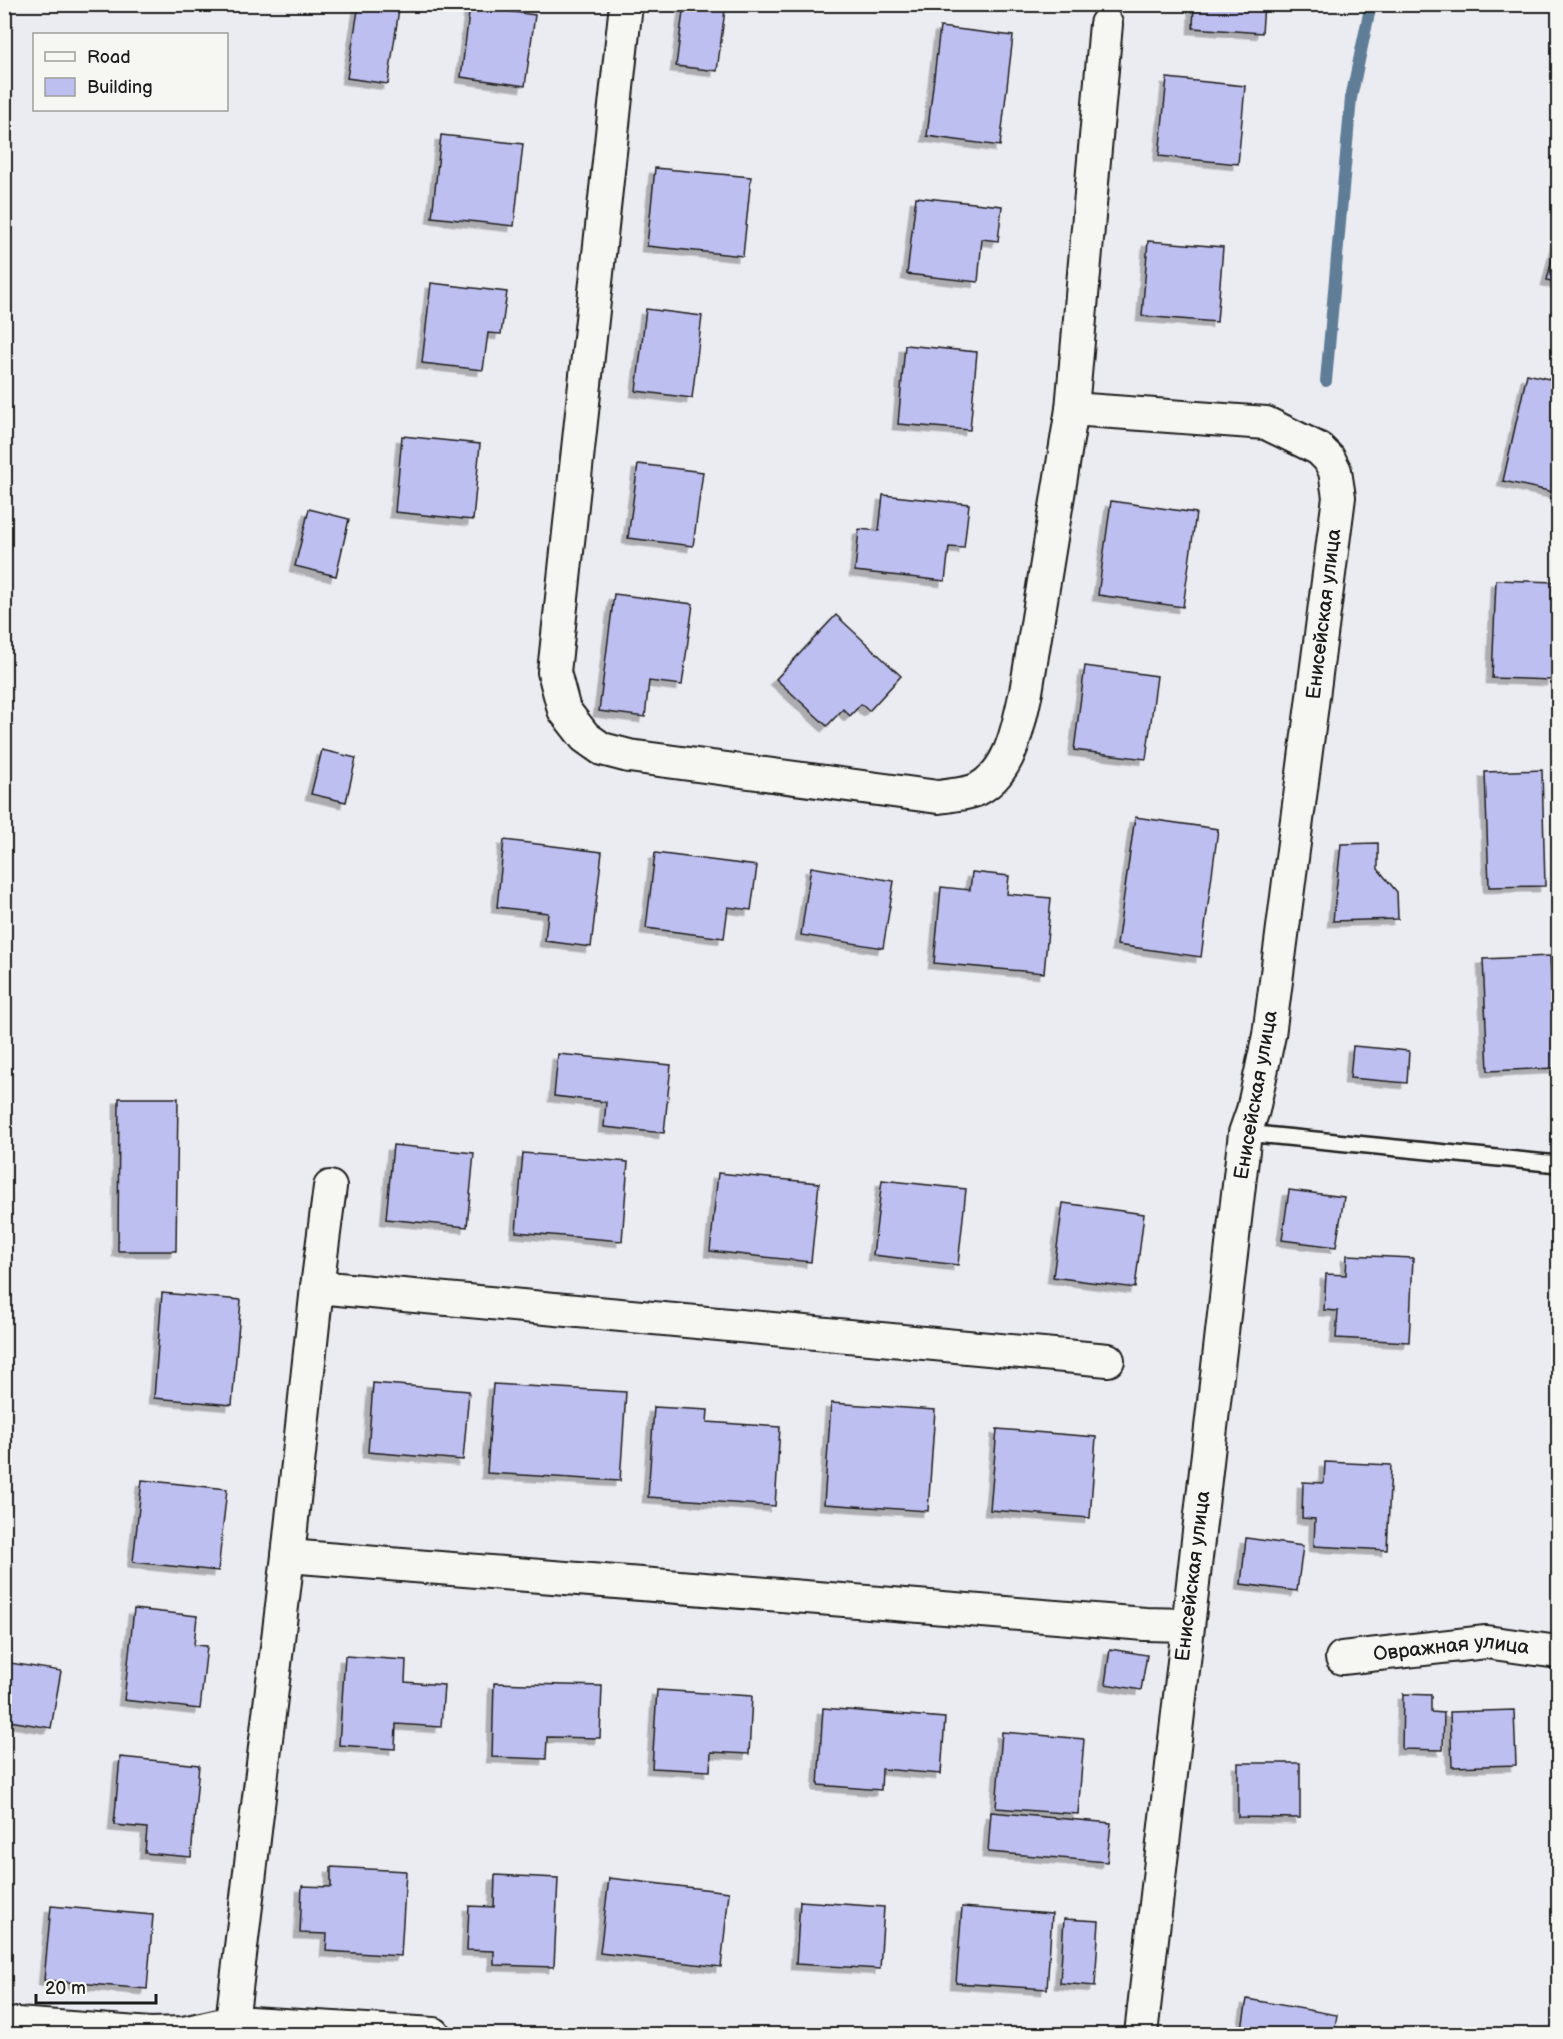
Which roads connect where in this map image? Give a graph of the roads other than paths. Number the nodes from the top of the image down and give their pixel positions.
1 (626, 4) edge
2 (1106, 24) dead end
3 (1072, 409) junction
4 (1245, 1133) junction
5 (1558, 1164) edge
6 (330, 1187) dead end
7 (317, 1287) junction
8 (1108, 1360) dead end
9 (288, 1556) junction
10 (1187, 1624) junction
11 (1558, 1652) edge
12 (1342, 1659) dead end
13 (232, 2022) junction
14 (17, 2024) dead end
15 (434, 2034) edge
16 (1141, 2034) edge

1 - 3 street
2 - 3 street
3 - 4 street, Енисейская улица
4 - 5 lane
4 - 10 street, Енисейская улица
6 - 7 street
7 - 8 street
7 - 9 street
9 - 10 street
9 - 13 street
10 - 16 street, Енисейская улица
11 - 12 street, Овражная улица
13 - 14 street
13 - 15 street

